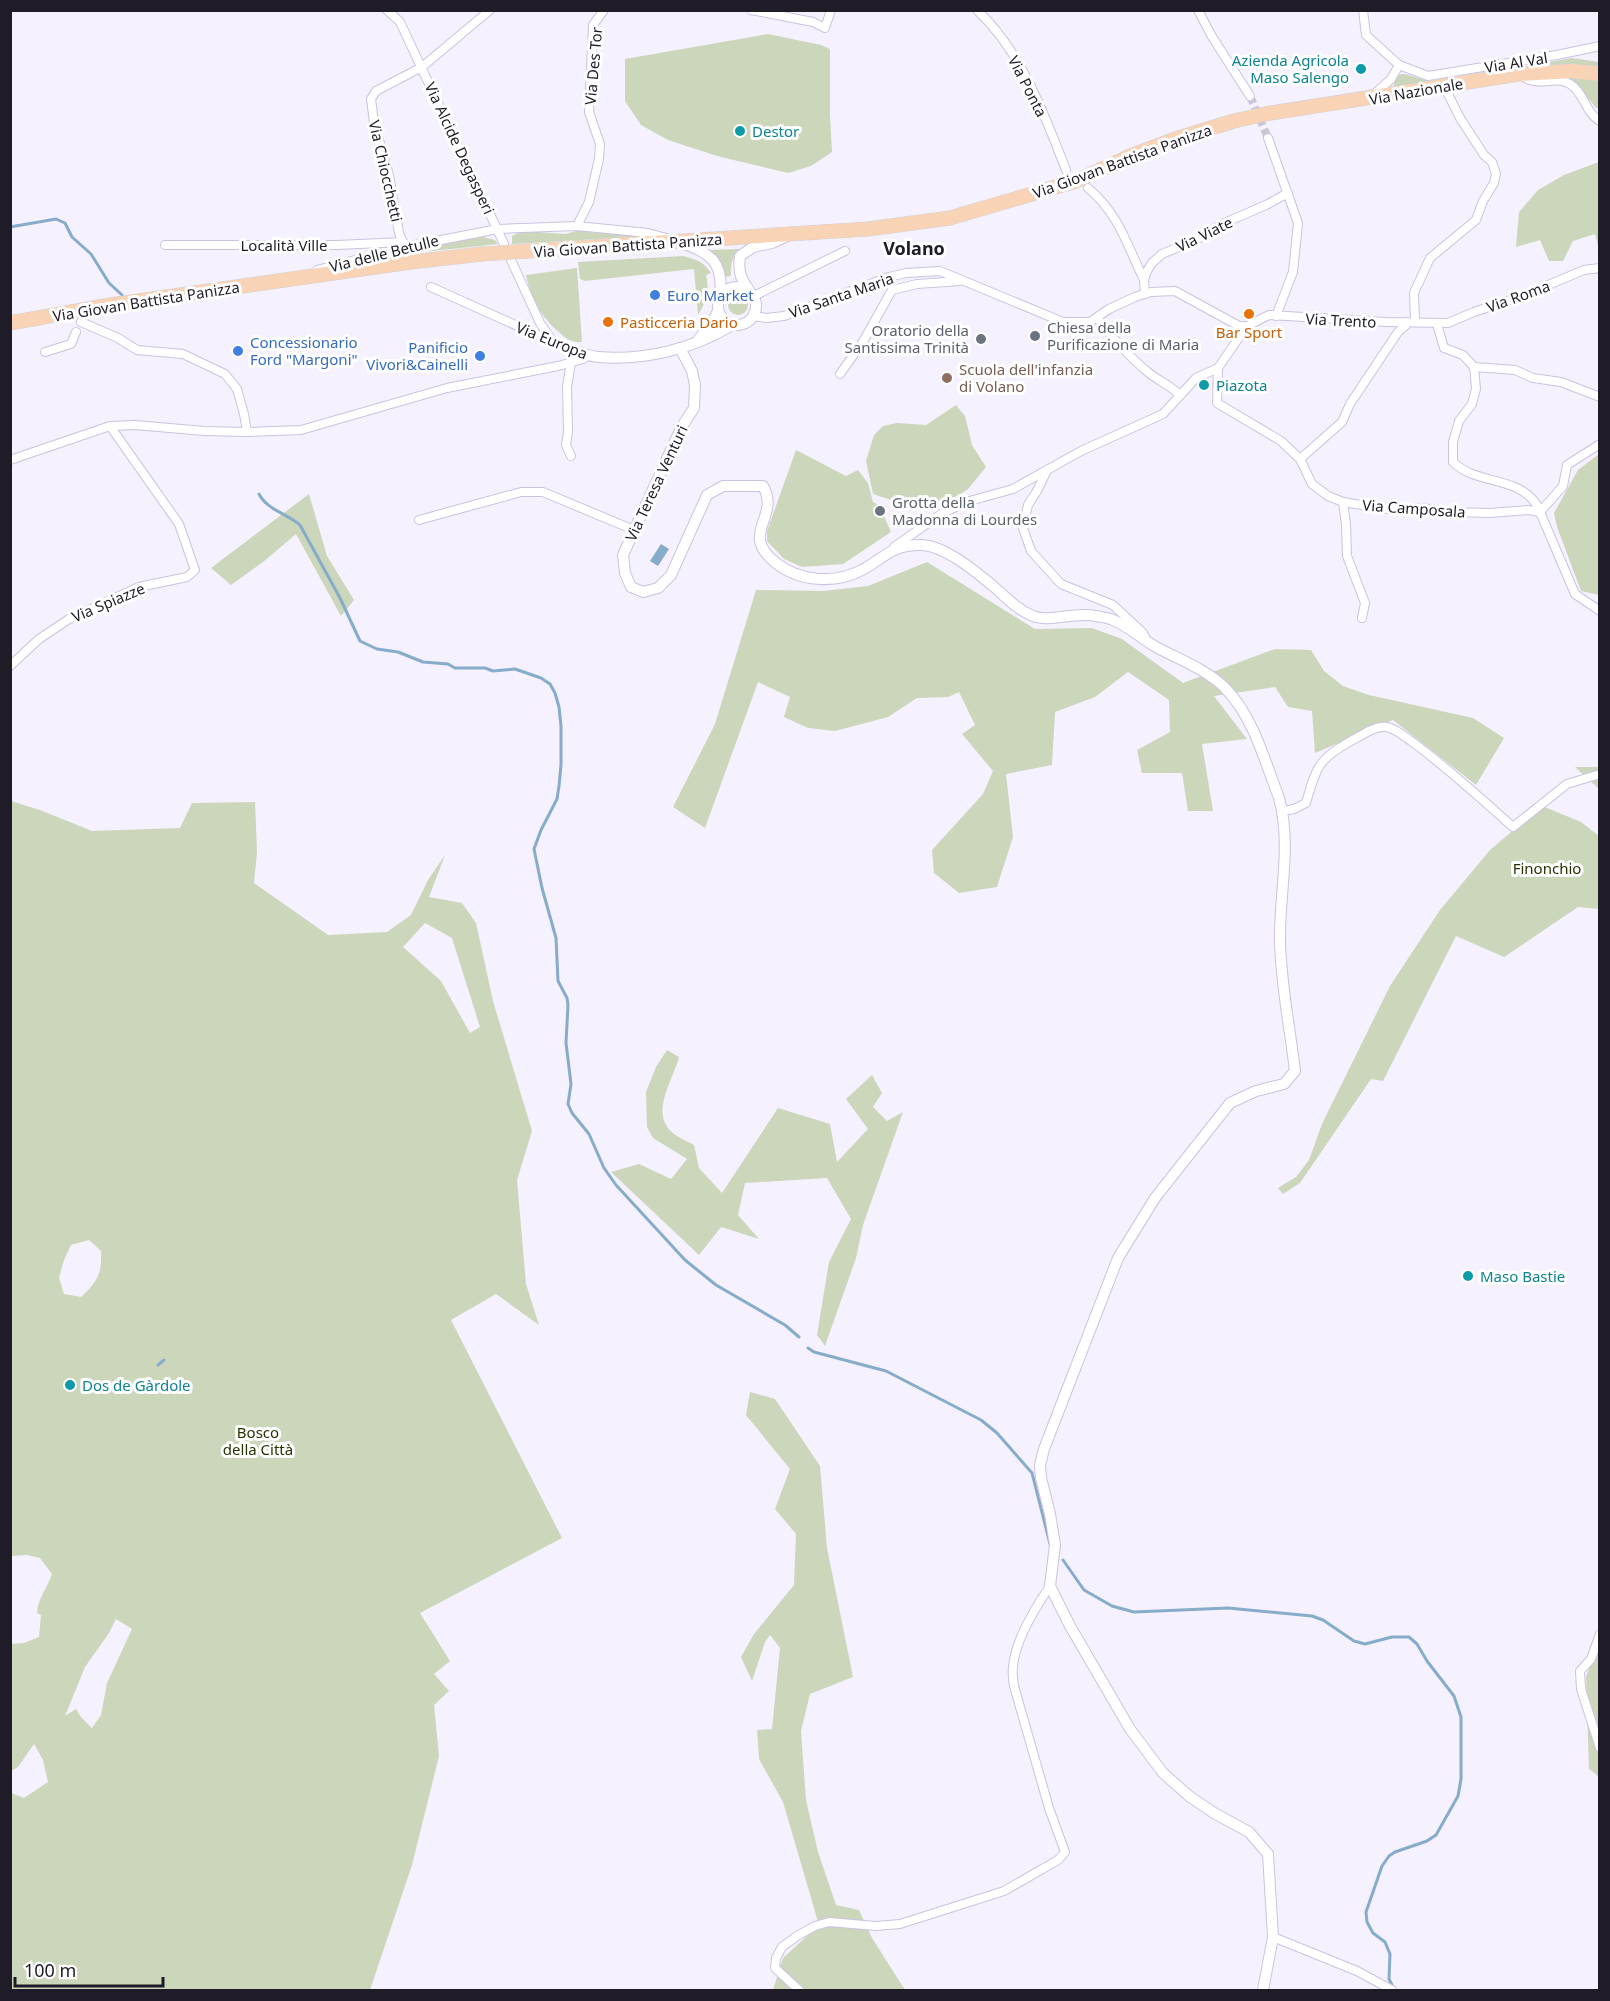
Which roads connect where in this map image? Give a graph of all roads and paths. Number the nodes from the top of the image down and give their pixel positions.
1 (387, 10) edge
2 (490, 10) edge
3 (604, 10) edge
4 (751, 10) edge
5 (831, 10) edge
6 (977, 10) edge
7 (1198, 10) edge
8 (1363, 10) edge
9 (1599, 46) edge
10 (1399, 65) junction
11 (422, 67) junction
12 (1519, 74) junction
13 (1599, 74) edge
14 (1444, 86) junction
15 (1250, 96) tunnel mouth
16 (1368, 99) junction
17 (1234, 121) joint
18 (1599, 121) edge
19 (1268, 138) tunnel mouth
20 (1066, 170) dead end
21 (1089, 188) dead end
22 (1288, 193) junction
23 (577, 226) junction
24 (498, 229) junction
25 (791, 234) junction
26 (679, 242) junction
27 (404, 244) junction
28 (504, 244) dead end
29 (165, 245) dead end
30 (845, 251) dead end
31 (511, 260) dead end
32 (1599, 267) edge
33 (1144, 280) junction
34 (960, 281) junction
35 (270, 282) junction
36 (431, 287) dead end
37 (752, 293) junction
38 (1145, 294) junction
39 (720, 296) junction
40 (718, 311) junction
41 (754, 316) junction
42 (1276, 316) junction
43 (1097, 318) junction
44 (81, 322) dead end
45 (1411, 322) junction
46 (10, 323) edge
47 (1437, 324) junction
48 (732, 325) junction
49 (1247, 326) junction
50 (76, 332) dead end
51 (697, 341) junction
52 (553, 342) junction
53 (680, 348) junction
54 (45, 352) dead end
55 (590, 355) junction
56 (571, 362) junction
57 (1474, 367) junction
58 (1218, 368) junction
59 (840, 374) dead end
60 (1180, 395) junction
61 (1599, 397) edge
62 (110, 426) junction
63 (247, 432) junction
64 (1599, 444) edge
65 (571, 456) dead end
66 (1299, 459) junction
67 (10, 460) edge
68 (1047, 470) junction
69 (1343, 502) junction
70 (1540, 512) junction
71 (419, 520) dead end
72 (634, 530) junction
73 (882, 556) junction
74 (1599, 610) edge
75 (1362, 618) dead end
76 (1148, 642) junction
77 (10, 666) edge
78 (1599, 774) edge
79 (1283, 811) junction
80 (1050, 1586) junction
81 (1599, 1634) edge
82 (1599, 1748) edge
83 (1273, 1937) junction
84 (800, 1990) edge
85 (1263, 1990) edge
86 (1392, 1990) edge

1 - 11 street, Via Alcide Degasperi
2 - 11 street, Via Alcide Degasperi
3 - 23 street, Via Des Tor
4 - 5 street
6 - 20 street, Via Ponta
7 - 15 street
8 - 10 street
9 - 10 street, Via Al Val
10 - 16 street
11 - 24 street, Via Alcide Degasperi
11 - 27 street, Via Chiocchetti
12 - 13 main road, Via Nazionale
12 - 14 main road, Via Nazionale
12 - 18 street
14 - 16 main road, Via Nazionale
14 - 45 street
16 - 17 main road, Via Nazionale
17 - 25 main road, Via Giovan Battista Panizza
19 - 22 street
21 - 33 street
22 - 33 street, Via Viate
22 - 42 street
23 - 24 street, Via delle Betulle
23 - 26 street, Via delle Betulle
24 - 27 street, Via delle Betulle
24 - 28 street, Via Alcide Degasperi
25 - 26 main road, Via Giovan Battista Panizza
25 - 37 street
26 - 35 main road, Via Giovan Battista Panizza, bridge
26 - 39 street
27 - 29 street, Località Ville
27 - 35 street, Via delle Betulle
30 - 37 street
31 - 52 street
32 - 47 street, Via Roma
33 - 38 street
34 - 41 street, Via Santa Maria
34 - 43 street, Via Santa Maria
34 - 59 street
35 - 46 main road, Via Giovan Battista Panizza
36 - 52 street, Via Europa
37 - 39 street
37 - 41 street
38 - 43 street
38 - 49 street
39 - 40 street
40 - 48 street
40 - 51 street
41 - 48 street
42 - 45 street, Via Trento
42 - 49 street, Via Trento
43 - 60 street
44 - 63 street
45 - 47 street, Via Trento
45 - 66 street
47 - 57 street
48 - 51 street
49 - 58 street
50 - 54 street, Via Giovan Battista Panizza
51 - 53 street
52 - 55 street, Via Europa
53 - 55 street, Via Europa
53 - 72 street, Via Teresa Venturi
55 - 56 street
56 - 63 street
56 - 65 street
57 - 61 street
57 - 70 street
58 - 60 street
58 - 66 street, Via Camposala
60 - 68 street
62 - 63 street
62 - 67 street
62 - 77 street, Via Spiazze
64 - 70 street
66 - 69 street, Via Camposala
68 - 73 street
68 - 76 street
69 - 70 street, Via Camposala
69 - 75 street
70 - 74 street
71 - 72 street
72 - 73 street, Via Teresa Venturi
73 - 76 street
76 - 79 street
78 - 79 street
79 - 80 street
80 - 83 street
80 - 84 street
81 - 82 street
83 - 85 street
83 - 86 street

